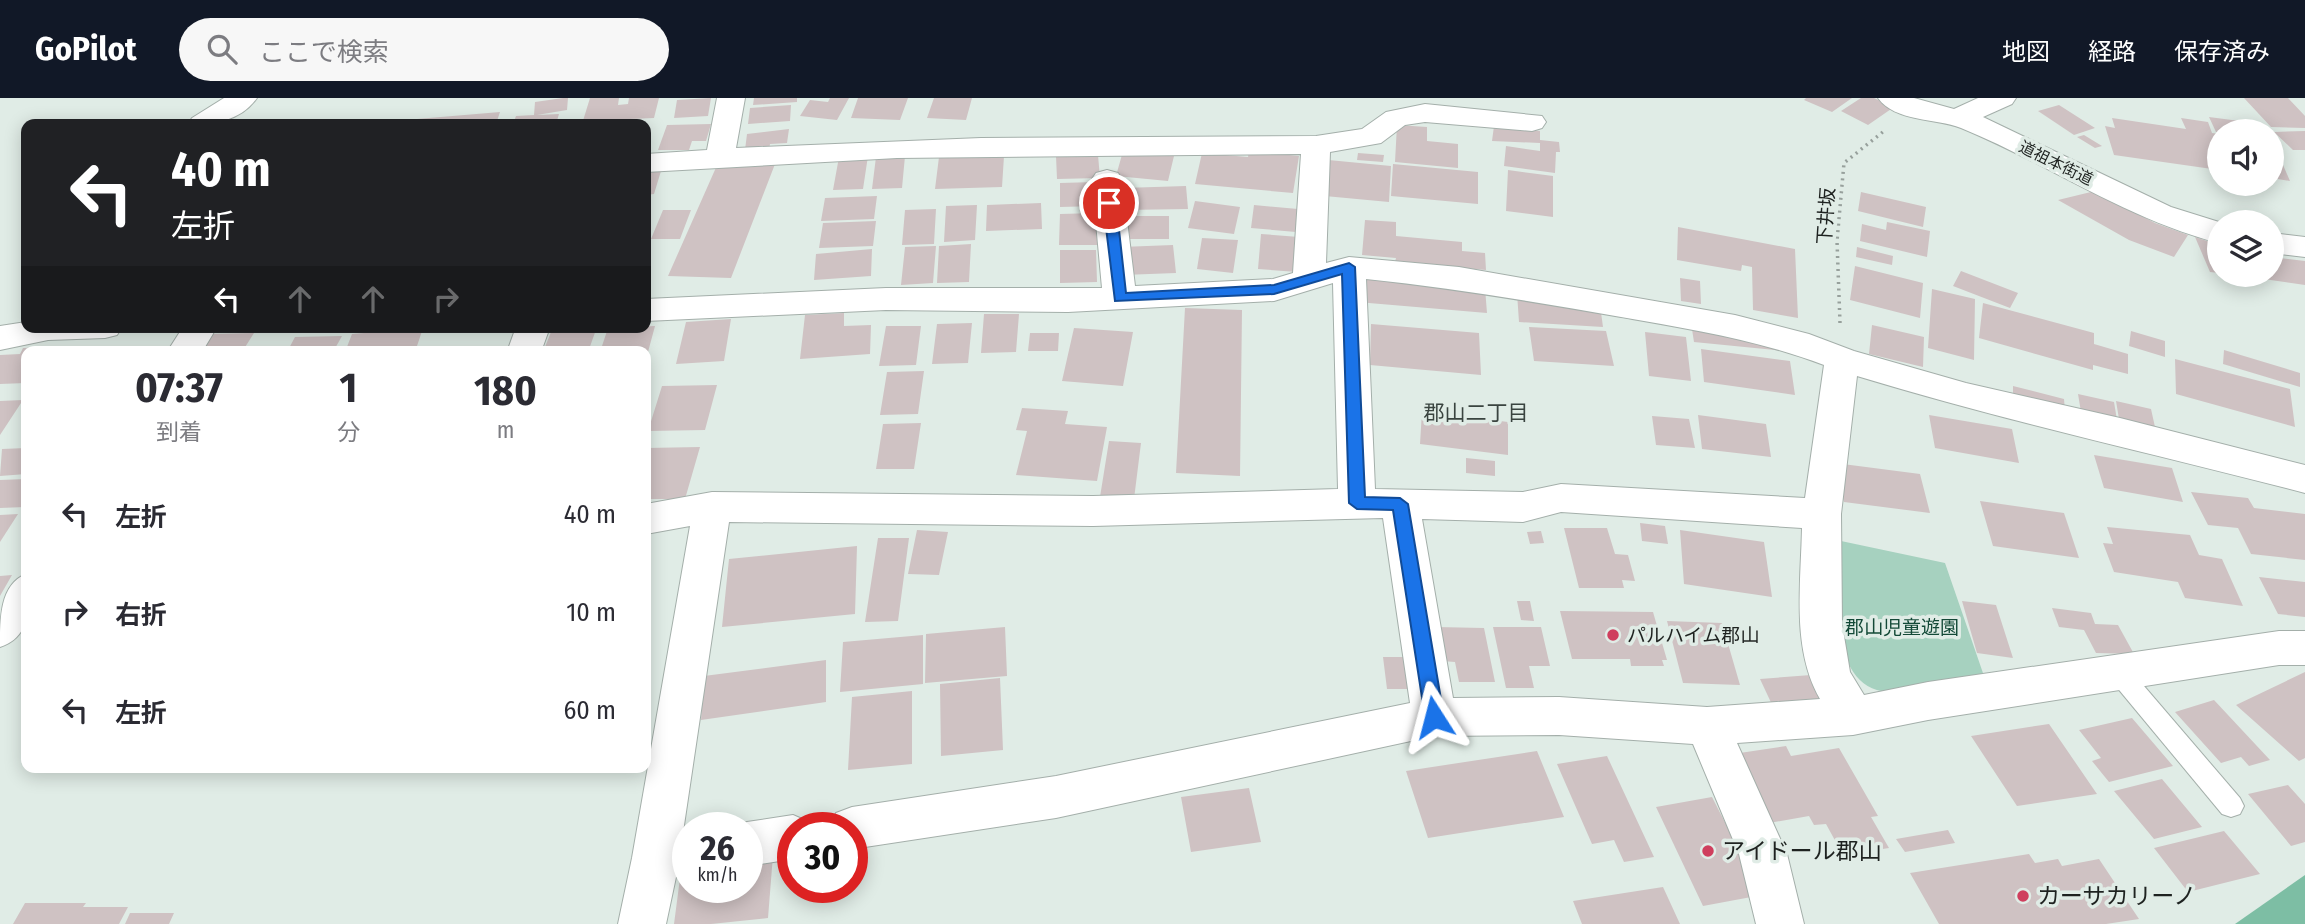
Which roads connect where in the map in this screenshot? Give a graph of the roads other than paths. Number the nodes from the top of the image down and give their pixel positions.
1 (243, 98) edge
2 (731, 98) edge
3 (2002, 98) edge
4 (1902, 103) edge
5 (1957, 118) junction
6 (210, 119) edge
7 (1532, 122) dead end
8 (1316, 145) junction
9 (720, 157) junction
10 (651, 163) edge
11 (1107, 179) dead end
12 (2207, 229) edge
13 (2284, 244) edge
14 (2305, 247) edge
15 (1349, 267) junction
16 (1309, 279) junction
17 (1120, 298) junction
18 (651, 310) edge
19 (30, 333) edge
20 (0, 338) edge
21 (1842, 359) junction
22 (2305, 478) edge
23 (1357, 503) junction
24 (1400, 504) junction
25 (712, 508) junction
26 (1822, 514) junction
27 (651, 518) edge
28 (21, 598) edge
29 (0, 631) edge
30 (2305, 648) edge
31 (2118, 672) junction
32 (1853, 716) junction
33 (1434, 717) junction
34 (1707, 726) junction
35 (2231, 806) dead end
36 (677, 812) edge
37 (868, 826) edge
38 (672, 855) edge
39 (642, 924) edge
40 (1780, 924) edge

1 - 6 street
2 - 9 street
3 - 5 street
4 - 5 street, 道祖本街道
5 - 12 street, 道祖本街道
7 - 8 street
8 - 9 street
8 - 16 street
9 - 10 street
11 - 17 street
13 - 14 street
15 - 16 street
15 - 21 street
15 - 23 street
16 - 17 street
17 - 18 street
19 - 20 street
21 - 22 street
21 - 26 street
23 - 24 street
23 - 25 street
24 - 26 street
24 - 33 street
25 - 27 street
25 - 36 street
26 - 32 street
28 - 29 street
30 - 31 street
31 - 32 street
31 - 35 lane
32 - 34 street
33 - 34 street
33 - 37 street
34 - 40 street
38 - 39 street

